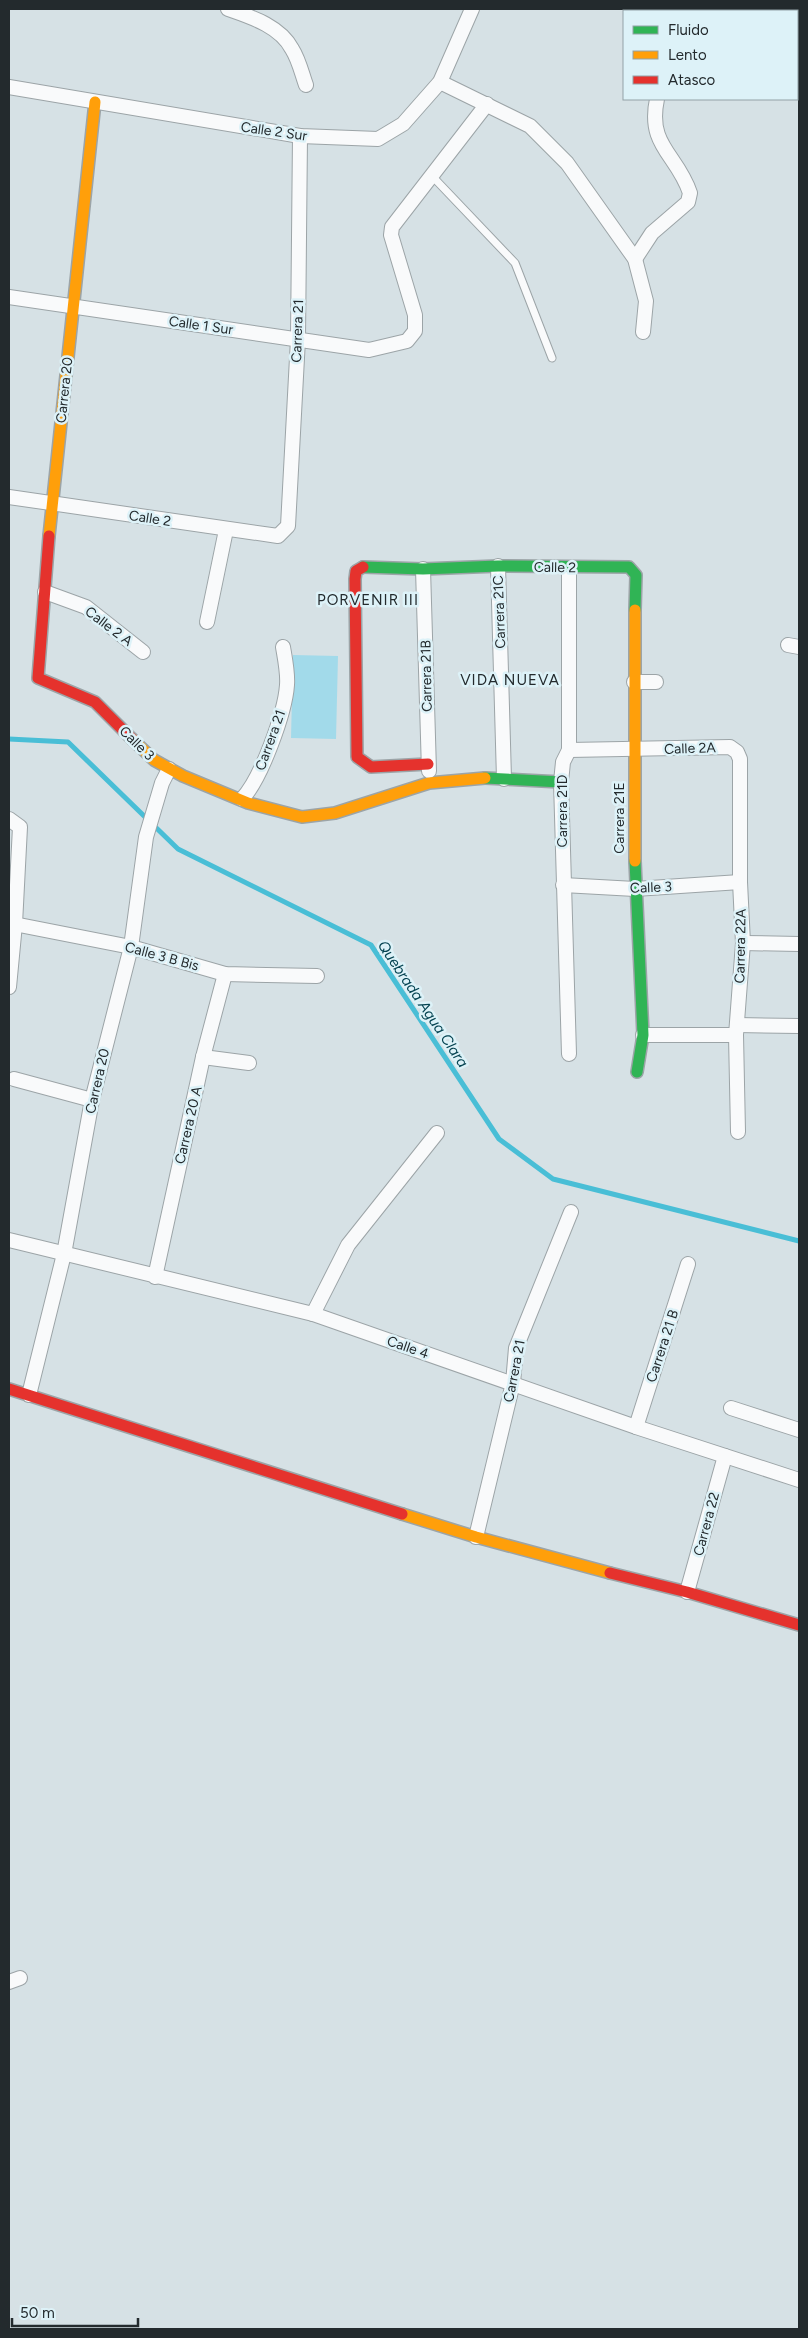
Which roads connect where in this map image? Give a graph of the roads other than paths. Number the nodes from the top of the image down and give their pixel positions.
1 (228, 9) edge
2 (472, 9) edge
3 (440, 82) junction
4 (306, 86) dead end
5 (9, 87) edge
6 (657, 100) edge
7 (95, 102) junction
8 (488, 104) junction
9 (300, 136) junction
10 (432, 177) junction
11 (635, 259) junction
12 (9, 297) edge
13 (74, 306) junction
14 (643, 332) dead end
15 (298, 339) junction
16 (552, 358) dead end
17 (9, 497) edge
18 (52, 503) junction
19 (288, 526) joint
20 (226, 530) junction
21 (498, 566) junction
22 (629, 567) joint
23 (569, 568) junction
24 (423, 569) junction
25 (45, 592) junction
26 (207, 622) dead end
27 (283, 647) dead end
28 (144, 652) dead end
29 (38, 678) joint
30 (634, 682) junction
31 (656, 682) dead end
32 (569, 750) junction
33 (634, 750) junction
34 (740, 759) joint
35 (428, 764) junction
36 (169, 770) junction
37 (504, 778) junction
38 (430, 782) junction
39 (561, 782) junction
40 (242, 799) junction
41 (14, 823) edge
42 (740, 882) junction
43 (563, 885) junction
44 (635, 889) junction
45 (12, 923) edge
46 (743, 943) junction
47 (799, 944) edge
48 (131, 947) junction
49 (225, 974) junction
50 (317, 976) dead end
51 (9, 987) edge
52 (799, 1026) edge
53 (736, 1030) junction
54 (643, 1035) junction
55 (570, 1054) dead end
56 (203, 1057) junction
57 (249, 1063) dead end
58 (637, 1072) dead end
59 (14, 1078) dead end
60 (92, 1100) junction
61 (738, 1132) dead end
62 (436, 1133) dead end
63 (571, 1212) dead end
64 (9, 1240) edge
65 (64, 1254) junction
66 (688, 1264) dead end
67 (155, 1277) junction
68 (313, 1314) junction
69 (513, 1384) junction
70 (9, 1389) edge
71 (29, 1395) junction
72 (731, 1408) dead end
73 (636, 1427) junction
74 (799, 1430) edge
75 (725, 1456) junction
76 (799, 1480) edge
77 (476, 1537) junction
78 (687, 1592) junction
79 (799, 1626) edge

1 - 4 street
2 - 3 street, Calle 2 Sur
3 - 8 street
3 - 9 street, Calle 2 Sur
5 - 7 street, Calle 2 Sur
6 - 11 street
7 - 9 street, Calle 2 Sur
7 - 13 street, Carrera 20
8 - 10 street
8 - 11 street
9 - 15 street, Carrera 21
10 - 15 street, Calle 1 Sur
10 - 16 lane
11 - 14 street
12 - 13 street, Calle 1 Sur
13 - 15 street, Calle 1 Sur
13 - 18 street, Carrera 20
15 - 19 street, Carrera 21
17 - 18 street, Calle 2
18 - 20 street, Calle 2
18 - 25 street, Carrera 20
19 - 20 street, Calle 2
20 - 26 street
21 - 23 street, Calle 2
21 - 24 street, Calle 2
21 - 37 street, Carrera 21C
22 - 23 street, Calle 2
22 - 30 street, Carrera 21E
23 - 32 street, Carrera 21D
24 - 35 street, Carrera 21B
24 - 35 street, Calle 2
25 - 28 street, Calle 2 A
25 - 29 street, Carrera 20
27 - 40 street, Carrera 21
29 - 36 street, Calle 3
30 - 31 street
30 - 33 street, Carrera 21E
32 - 33 street
32 - 39 street, Carrera 21D
33 - 34 street, Calle 2A
33 - 44 street, Carrera 21E
34 - 42 street, Carrera 22A
35 - 38 street, Carrera 21B
36 - 40 street, Calle 3
36 - 48 street, Carrera 20
37 - 38 street, Calle 3
37 - 39 street, Calle 3
38 - 40 street, Calle 3
39 - 43 street, Carrera 21D
41 - 45 street
42 - 44 street, Calle 3
42 - 46 street, Carrera 22A
43 - 44 street, Calle 3
43 - 55 street, Carrera 21D
44 - 54 street, Carrera 21E
45 - 48 street, Calle 3 B Bis
45 - 51 street
46 - 47 street
46 - 53 street, Carrera 22A
48 - 49 street, Calle 3 B Bis
48 - 60 street, Carrera 20
49 - 50 street, Calle 3 B Bis
49 - 56 street, Carrera 20 A
52 - 53 street
53 - 54 street
53 - 61 street, Carrera 22A
54 - 58 street, Carrera 21E
56 - 57 street
56 - 67 street, Carrera 20 A
59 - 60 street
60 - 65 street, Carrera 20
62 - 68 street
63 - 69 street, Carrera 21
64 - 65 street, Calle 4
65 - 67 street, Calle 4
65 - 71 street, Carrera 20
66 - 73 street, Carrera 21 B
67 - 68 street, Calle 4
68 - 69 street, Calle 4
69 - 73 street, Calle 4
69 - 77 street, Carrera 21
70 - 71 street
71 - 77 street
72 - 74 street
73 - 75 street, Calle 4
75 - 76 street, Calle 4
75 - 78 street, Carrera 22
77 - 78 street
78 - 79 street

